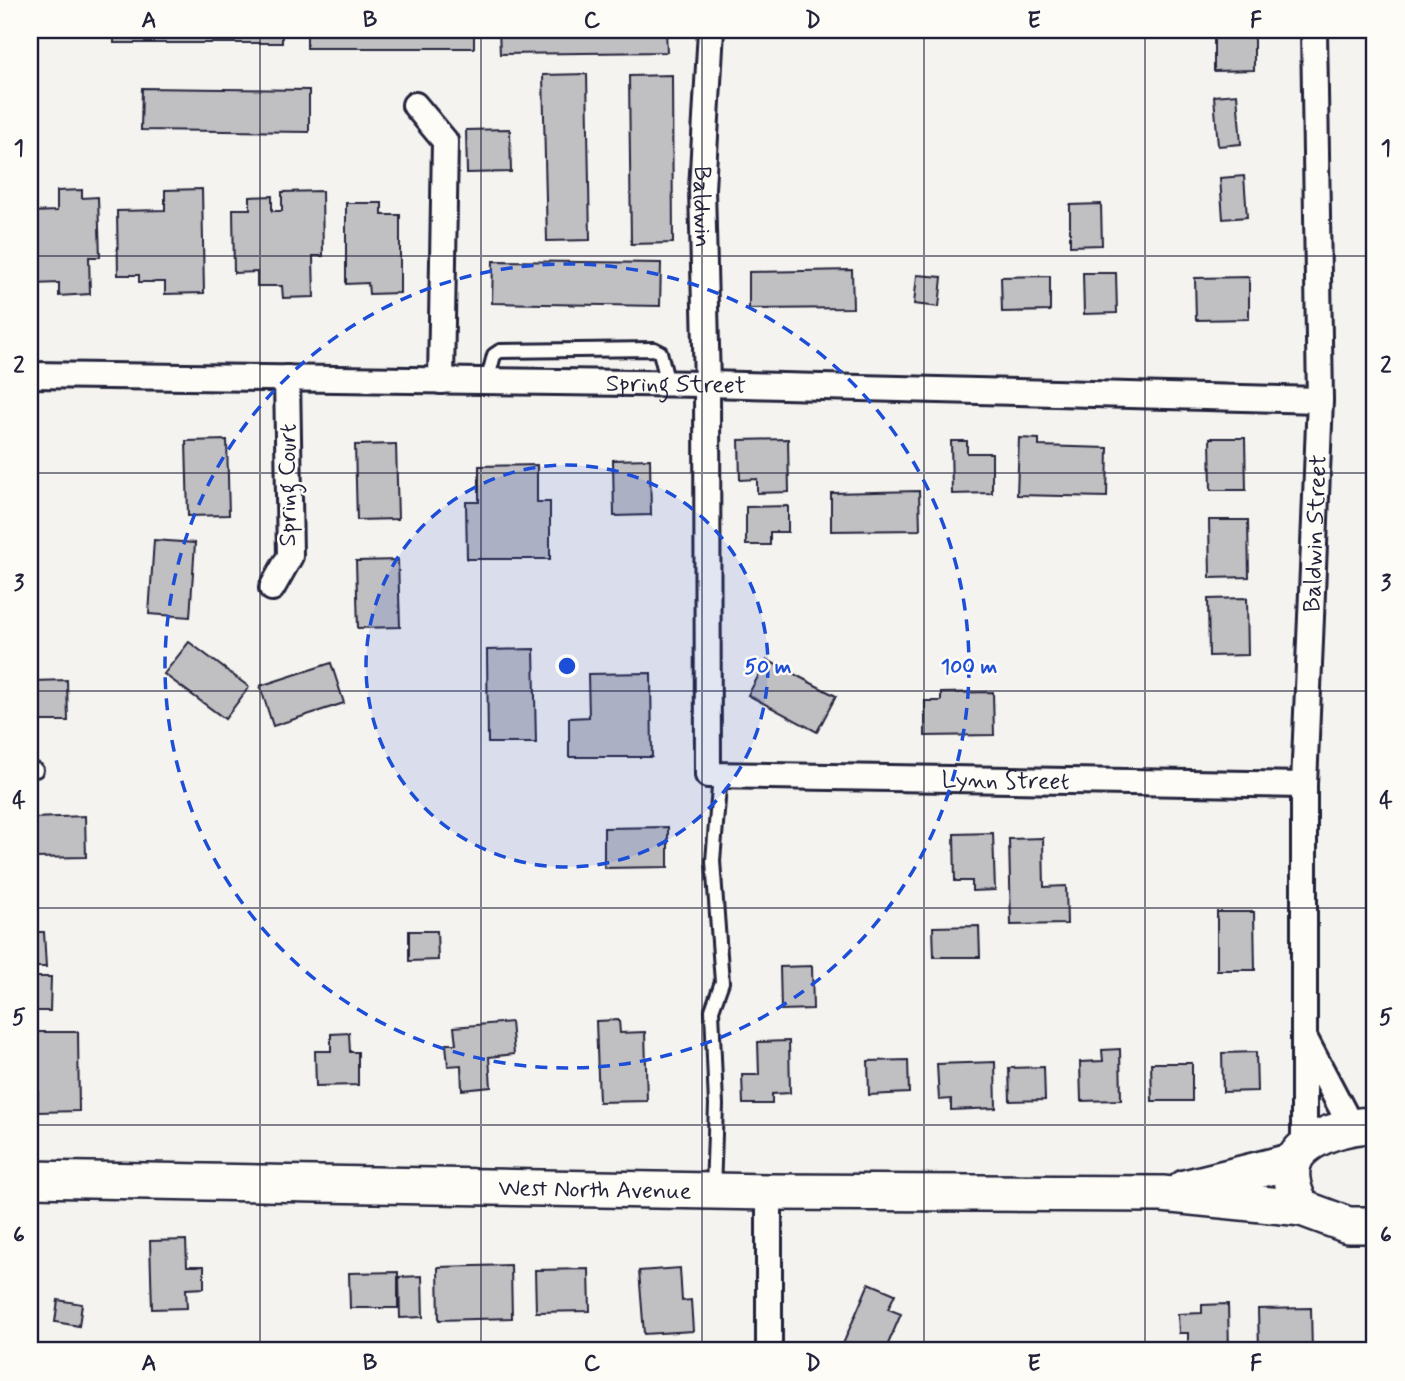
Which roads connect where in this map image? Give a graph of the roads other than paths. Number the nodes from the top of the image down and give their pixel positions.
1 (711, 30) edge
2 (1314, 30) edge
3 (415, 105) dead end
4 (30, 375) edge
5 (287, 378) junction
6 (442, 381) junction
7 (487, 382) junction
8 (668, 384) junction
9 (707, 384) junction
10 (1320, 400) junction
11 (272, 588) dead end
12 (714, 775) junction
13 (1304, 785) junction
14 (1304, 1037) junction
15 (1367, 1125) edge
16 (1299, 1154) junction
17 (30, 1179) edge
18 (713, 1191) junction
19 (769, 1192) junction
20 (1162, 1194) junction
21 (1302, 1208) junction
22 (1375, 1225) edge
23 (769, 1351) edge

1 - 9 street, Baldwin
2 - 10 street, Baldwin Street
3 - 6 street
4 - 5 street, Spring Street
5 - 6 street, Spring Street
5 - 11 street, Spring Court
6 - 7 street, Spring Street
7 - 8 street, Spring Street
7 - 8 lane
8 - 9 street, Spring Street
9 - 10 street, Spring Street
9 - 12 street, Baldwin
10 - 13 street, Baldwin Street
12 - 13 street, Lynn Street
12 - 18 lane
13 - 14 street, Baldwin Street
14 - 15 street, Baldwin Street
14 - 16 street, Baldwin Street
15 - 16 main road, West North Avenue
16 - 20 main road, West North Avenue
16 - 21 main road
17 - 18 main road, West North Avenue
18 - 19 main road, West North Avenue
19 - 20 main road, West North Avenue
19 - 23 street
20 - 21 main road, West North Avenue
21 - 22 main road, West North Avenue

